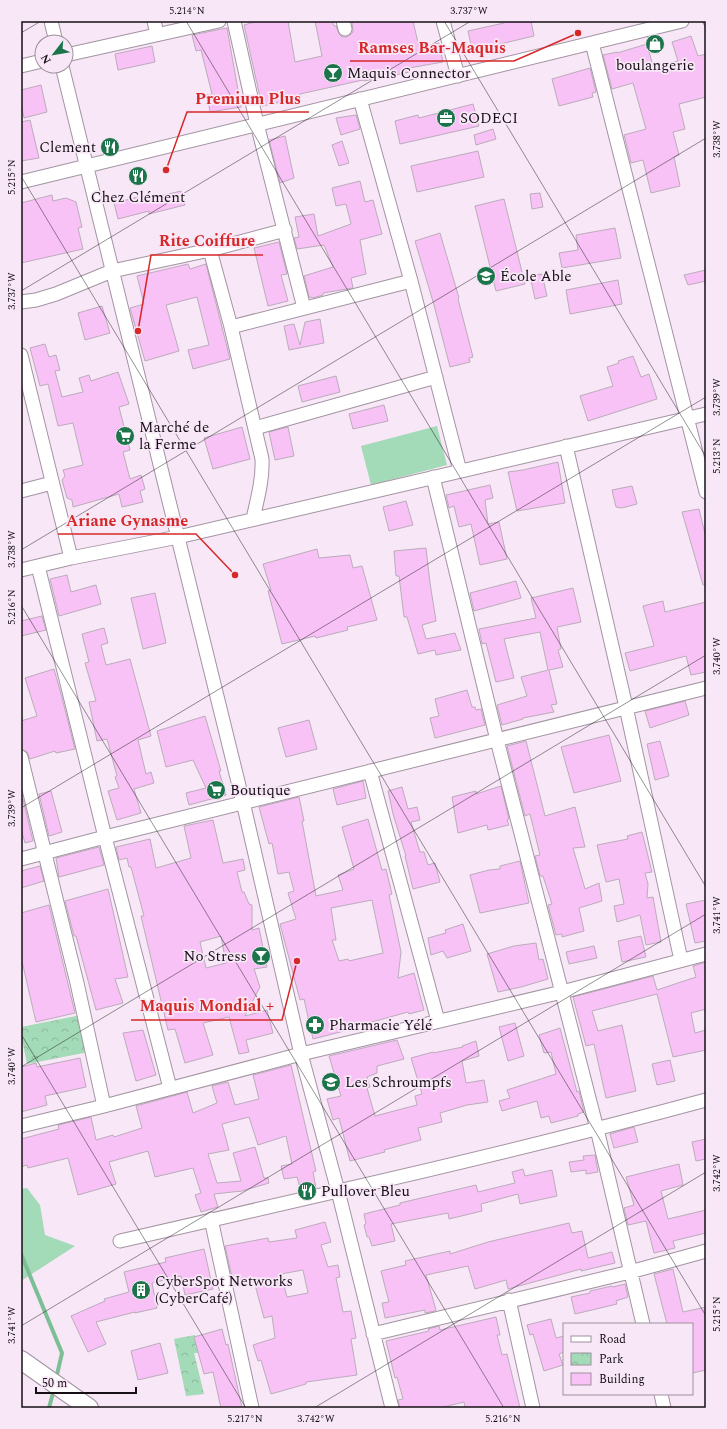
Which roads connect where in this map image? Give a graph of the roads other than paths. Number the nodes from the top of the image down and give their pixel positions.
1 (51, 21) edge
2 (154, 21) edge
3 (219, 21) edge
4 (234, 21) edge
5 (443, 21) edge
6 (682, 21) edge
7 (54, 34) edge
8 (157, 34) junction
9 (592, 43) junction
10 (74, 53) edge
11 (34, 63) edge
12 (21, 66) edge
13 (64, 74) edge
14 (458, 76) junction
15 (360, 99) junction
16 (257, 124) junction
17 (87, 166) junction
18 (21, 182) edge
19 (285, 230) junction
20 (210, 250) junction
21 (112, 271) junction
22 (411, 281) junction
23 (21, 302) edge
24 (304, 308) junction
25 (231, 327) junction
26 (21, 355) edge
27 (436, 377) junction
28 (24, 380) edge
29 (706, 414) edge
30 (687, 418) junction
31 (255, 428) junction
32 (566, 446) junction
33 (460, 471) junction
34 (433, 477) junction
35 (52, 483) junction
36 (21, 491) edge
37 (706, 492) edge
38 (253, 519) junction
39 (178, 537) junction
40 (70, 558) junction
41 (38, 566) junction
42 (21, 570) edge
43 (706, 688) edge
44 (626, 707) junction
45 (497, 740) junction
46 (21, 757) edge
47 (370, 771) junction
48 (243, 802) junction
49 (105, 837) junction
50 (45, 853) junction
51 (21, 859) edge
52 (706, 954) edge
53 (681, 960) junction
54 (562, 992) junction
55 (438, 1021) junction
56 (301, 1054) junction
57 (170, 1088) junction
58 (706, 1100) edge
59 (104, 1106) junction
60 (21, 1126) edge
61 (597, 1129) junction
62 (338, 1191) junction
63 (211, 1219) junction
64 (120, 1241) dead end
65 (706, 1251) edge
66 (630, 1272) junction
67 (509, 1300) junction
68 (643, 1323) edge
69 (373, 1334) junction
70 (21, 1360) edge
71 (661, 1395) edge
72 (90, 1408) edge
73 (252, 1408) edge
74 (392, 1408) edge
75 (533, 1408) edge
76 (664, 1408) edge

1 - 7 street
2 - 8 street
3 - 8 street
4 - 16 street
5 - 14 street
6 - 9 street
8 - 10 street
9 - 14 street
9 - 30 street
11 - 12 street
13 - 17 street
14 - 15 street
15 - 16 street
15 - 22 street
16 - 17 street
16 - 19 street
17 - 18 street
17 - 21 street
19 - 20 street
19 - 24 street
20 - 21 street
20 - 25 street
21 - 23 street
21 - 39 street
22 - 24 street
22 - 27 street
24 - 25 street
25 - 31 street
26 - 28 street
27 - 31 street
27 - 33 street
28 - 35 street
29 - 30 street
30 - 32 street
30 - 37 street
31 - 38 street
32 - 33 street
32 - 44 street
33 - 34 street
34 - 38 street
34 - 45 street
35 - 36 street
35 - 40 street
38 - 39 street
39 - 40 street
39 - 48 street
40 - 41 street
41 - 42 street
41 - 49 street
43 - 44 street
44 - 45 street
44 - 53 street
45 - 47 street
45 - 54 street
46 - 50 street
47 - 48 street
47 - 55 street
48 - 49 street
48 - 56 street
49 - 50 street
49 - 57 street
50 - 51 street
50 - 59 street
52 - 53 street
53 - 54 street
54 - 55 street
54 - 61 street
55 - 56 street
56 - 57 street
56 - 62 street
57 - 59 street
58 - 61 street
59 - 60 street
61 - 62 street
61 - 66 street
62 - 63 street
62 - 69 street
63 - 64 street
63 - 73 street
65 - 66 street
66 - 67 street
66 - 68 street
67 - 69 street
67 - 75 street
69 - 74 street
70 - 72 main road
71 - 76 street

